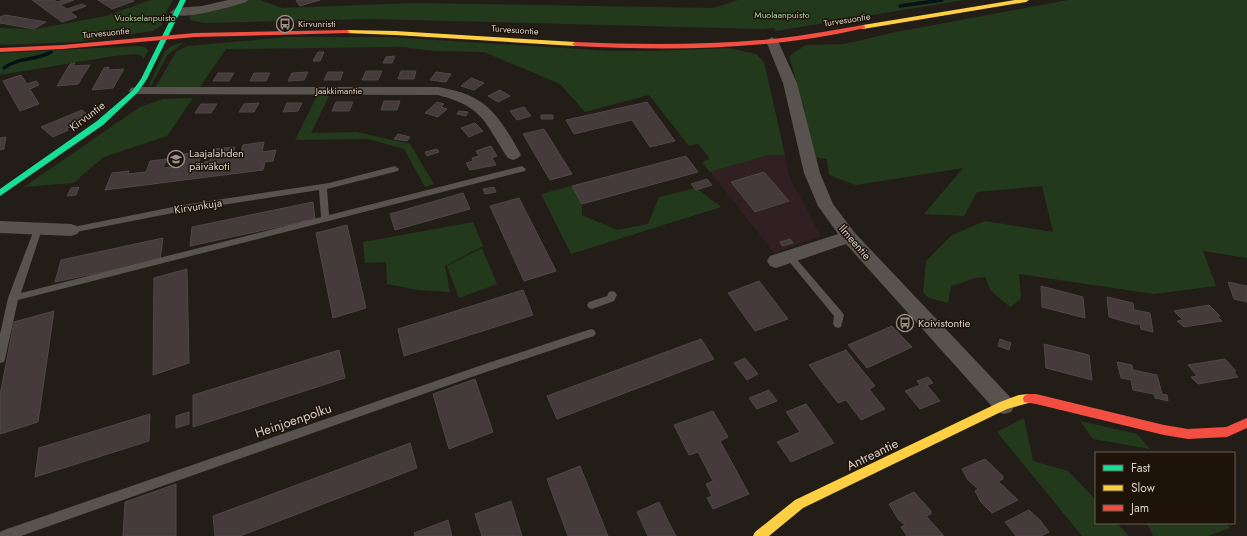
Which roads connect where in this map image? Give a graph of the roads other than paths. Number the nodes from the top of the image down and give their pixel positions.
1 (183, 0) edge
2 (242, 0) edge
3 (1026, 0) edge
4 (176, 12) junction
5 (163, 37) junction
6 (772, 41) junction
7 (0, 50) edge
8 (136, 91) junction
9 (513, 155) dead end
10 (395, 169) dead end
11 (522, 169) dead end
12 (323, 187) junction
13 (0, 193) edge
14 (325, 220) junction
15 (0, 227) edge
16 (38, 229) junction
17 (71, 230) joint
18 (849, 237) junction
19 (783, 259) joint
20 (612, 295) dead end
21 (13, 298) junction
22 (592, 305) dead end
23 (838, 324) dead end
24 (591, 333) dead end
25 (0, 359) edge
26 (1004, 405) junction
27 (1247, 423) edge
28 (4, 536) edge
29 (759, 536) edge

1 - 4 main road, Kirvuntie
2 - 4 street
3 - 6 main road, Turvesuontie
4 - 5 main road, Kirvuntie
5 - 6 main road, Turvesuontie
5 - 7 main road, Turvesuontie
5 - 8 main road, Kirvuntie
6 - 18 street, Ilmeentie
8 - 9 street, Jaakkimantie
8 - 13 main road, Kirvuntie
10 - 12 lane, Kirvunkuja
11 - 14 lane
12 - 14 lane
12 - 17 lane, Kirvunkuja
14 - 21 lane
15 - 16 street, Kirvunkuja
16 - 17 street, Kirvunkuja
16 - 21 lane
18 - 19 street
18 - 26 street, Ilmeentie
19 - 23 lane
20 - 22 lane
21 - 25 lane
24 - 28 lane, Heinjoenpolku
26 - 27 main road
26 - 29 main road, Antreantie

